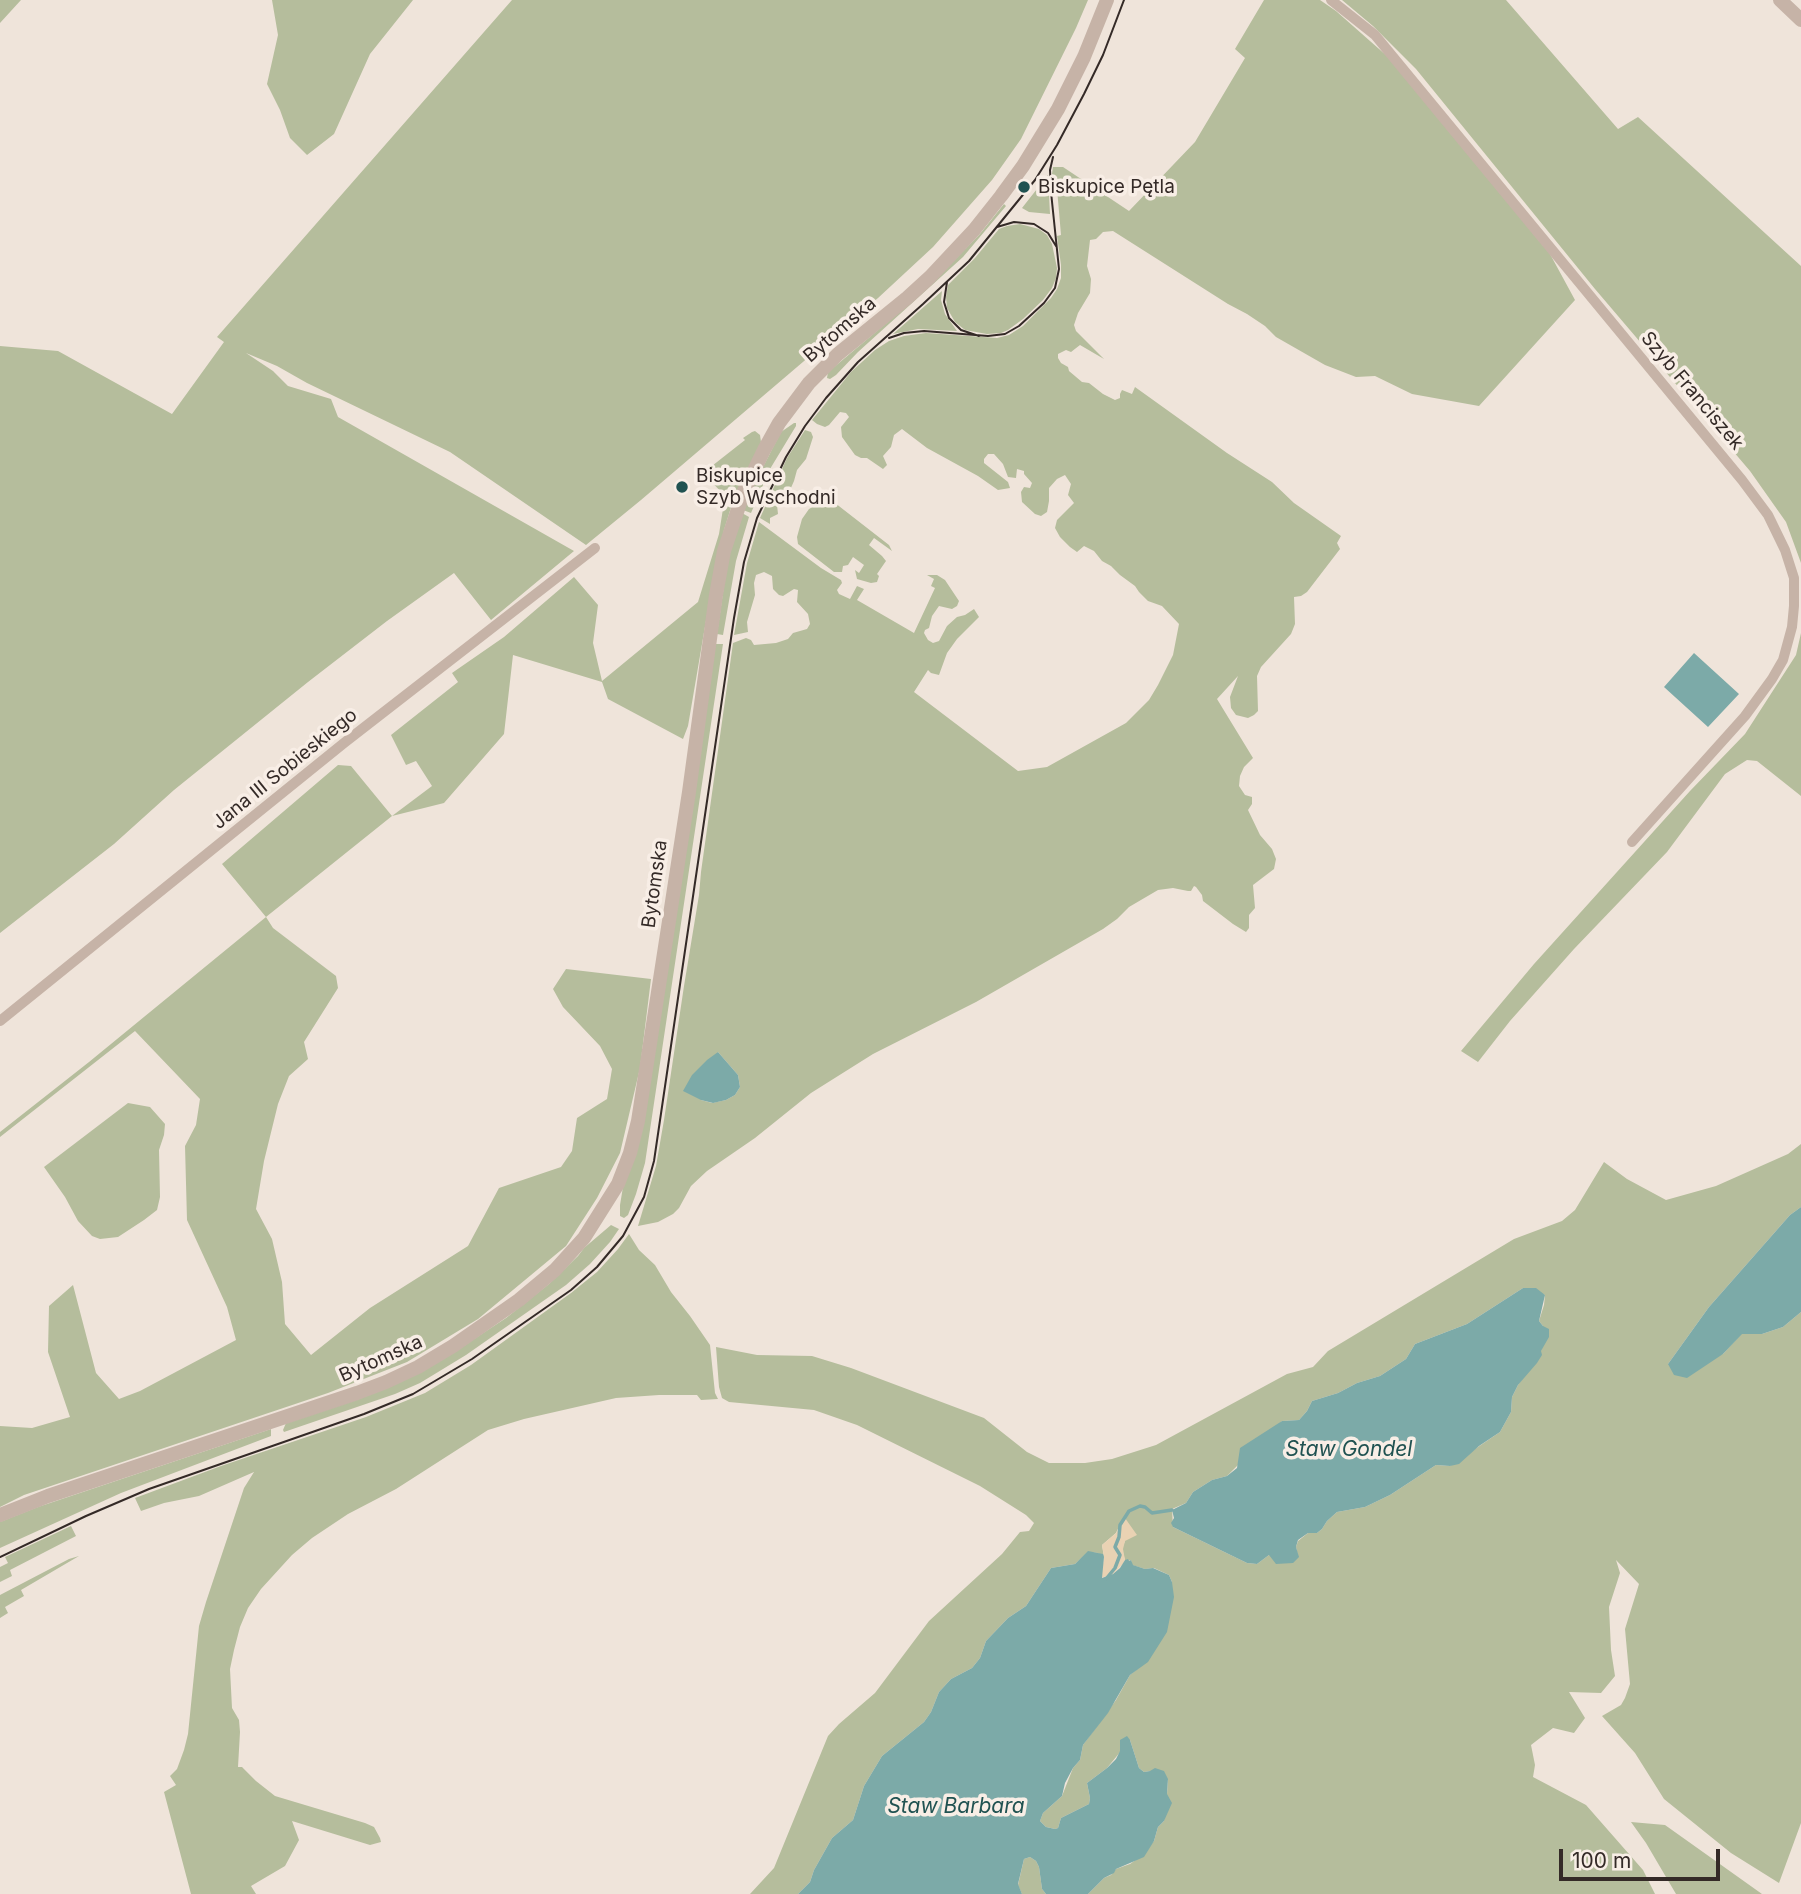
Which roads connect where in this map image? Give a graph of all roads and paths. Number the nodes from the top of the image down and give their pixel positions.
1 (1107, 0) edge
2 (1331, 0) edge
3 (1780, 0) edge
4 (1801, 20) edge
5 (595, 548) dead end
6 (1632, 842) dead end
7 (0, 1021) edge
8 (0, 1515) edge

1 - 8 street, Bytomska
2 - 6 street, Szyb Franciszek
3 - 4 street
5 - 7 street, Jana III Sobieskiego

